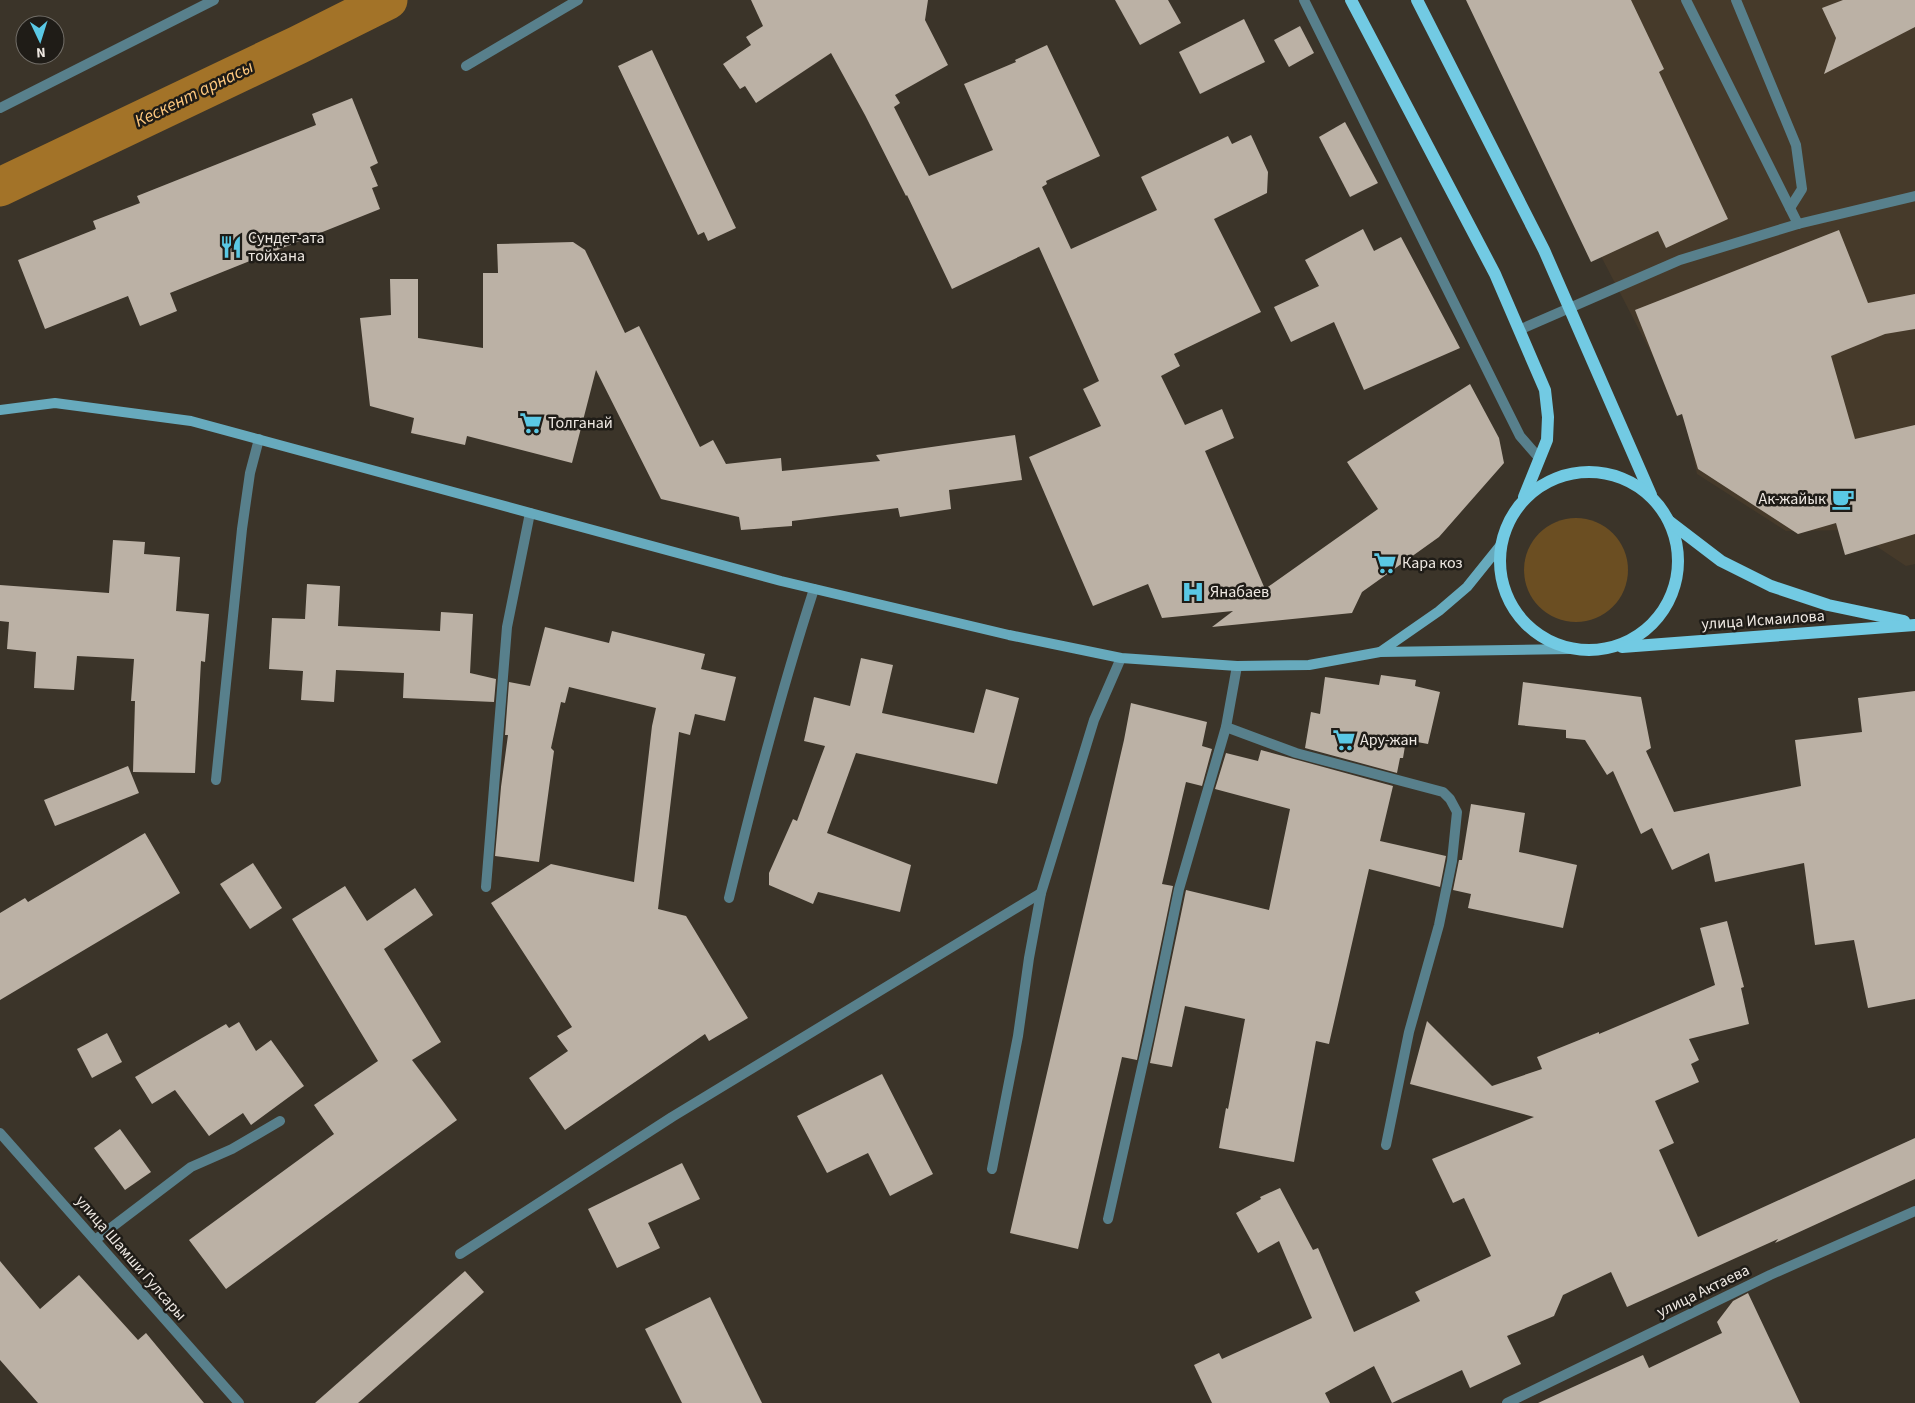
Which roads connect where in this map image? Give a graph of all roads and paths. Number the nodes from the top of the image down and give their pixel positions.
1 (214, 0) edge
2 (578, 0) edge
3 (1304, 0) edge
4 (1351, 0) edge
5 (1417, 0) edge
6 (1686, 0) edge
7 (1736, 0) edge
8 (466, 66) dead end
9 (0, 108) edge
10 (1915, 196) edge
11 (1790, 208) junction
12 (1798, 224) junction
13 (1569, 308) junction
14 (1519, 330) junction
15 (0, 410) edge
16 (259, 439) junction
17 (1540, 459) junction
18 (1652, 498) junction
19 (1522, 502) junction
20 (530, 513) junction
21 (1670, 522) junction
22 (1500, 546) junction
23 (814, 589) junction
24 (1915, 624) edge
25 (1614, 648) junction
26 (1570, 649) junction
27 (1380, 652) junction
28 (1120, 658) junction
29 (1238, 666) junction
30 (1226, 727) junction
31 (216, 780) dead end
32 (486, 887) dead end
33 (1041, 893) junction
34 (729, 898) dead end
35 (280, 1121) dead end
36 (0, 1133) edge
37 (1386, 1145) dead end
38 (992, 1169) dead end
39 (1915, 1211) edge
40 (1108, 1219) dead end
41 (94, 1240) junction
42 (460, 1254) dead end
43 (239, 1403) edge
44 (1507, 1403) edge

1 - 9 street
2 - 8 street
3 - 17 street
4 - 14 main road
5 - 13 main road
6 - 11 street
7 - 11 street
10 - 12 street
11 - 12 street
12 - 13 street
13 - 14 street
13 - 18 main road
14 - 17 main road
15 - 16 main road
16 - 20 main road
16 - 31 street
17 - 19 main road
18 - 19 main road
18 - 21 main road
19 - 22 main road, улица Исмаилова
20 - 23 main road
20 - 32 street
21 - 24 main road, улица Исмаилова
21 - 25 main road
22 - 26 main road, улица Исмаилова
22 - 27 main road
23 - 28 main road
23 - 34 street
24 - 25 main road, улица Исмаилова
25 - 26 main road, улица Исмаилова
26 - 27 main road
27 - 29 main road
28 - 29 main road
28 - 33 street
29 - 30 street
30 - 37 street
30 - 40 street
33 - 38 street
33 - 42 street
35 - 41 street
36 - 41 street, улица Шамши Гулсары
39 - 44 street, улица Актаева
41 - 43 street, улица Шамши Гулсары

